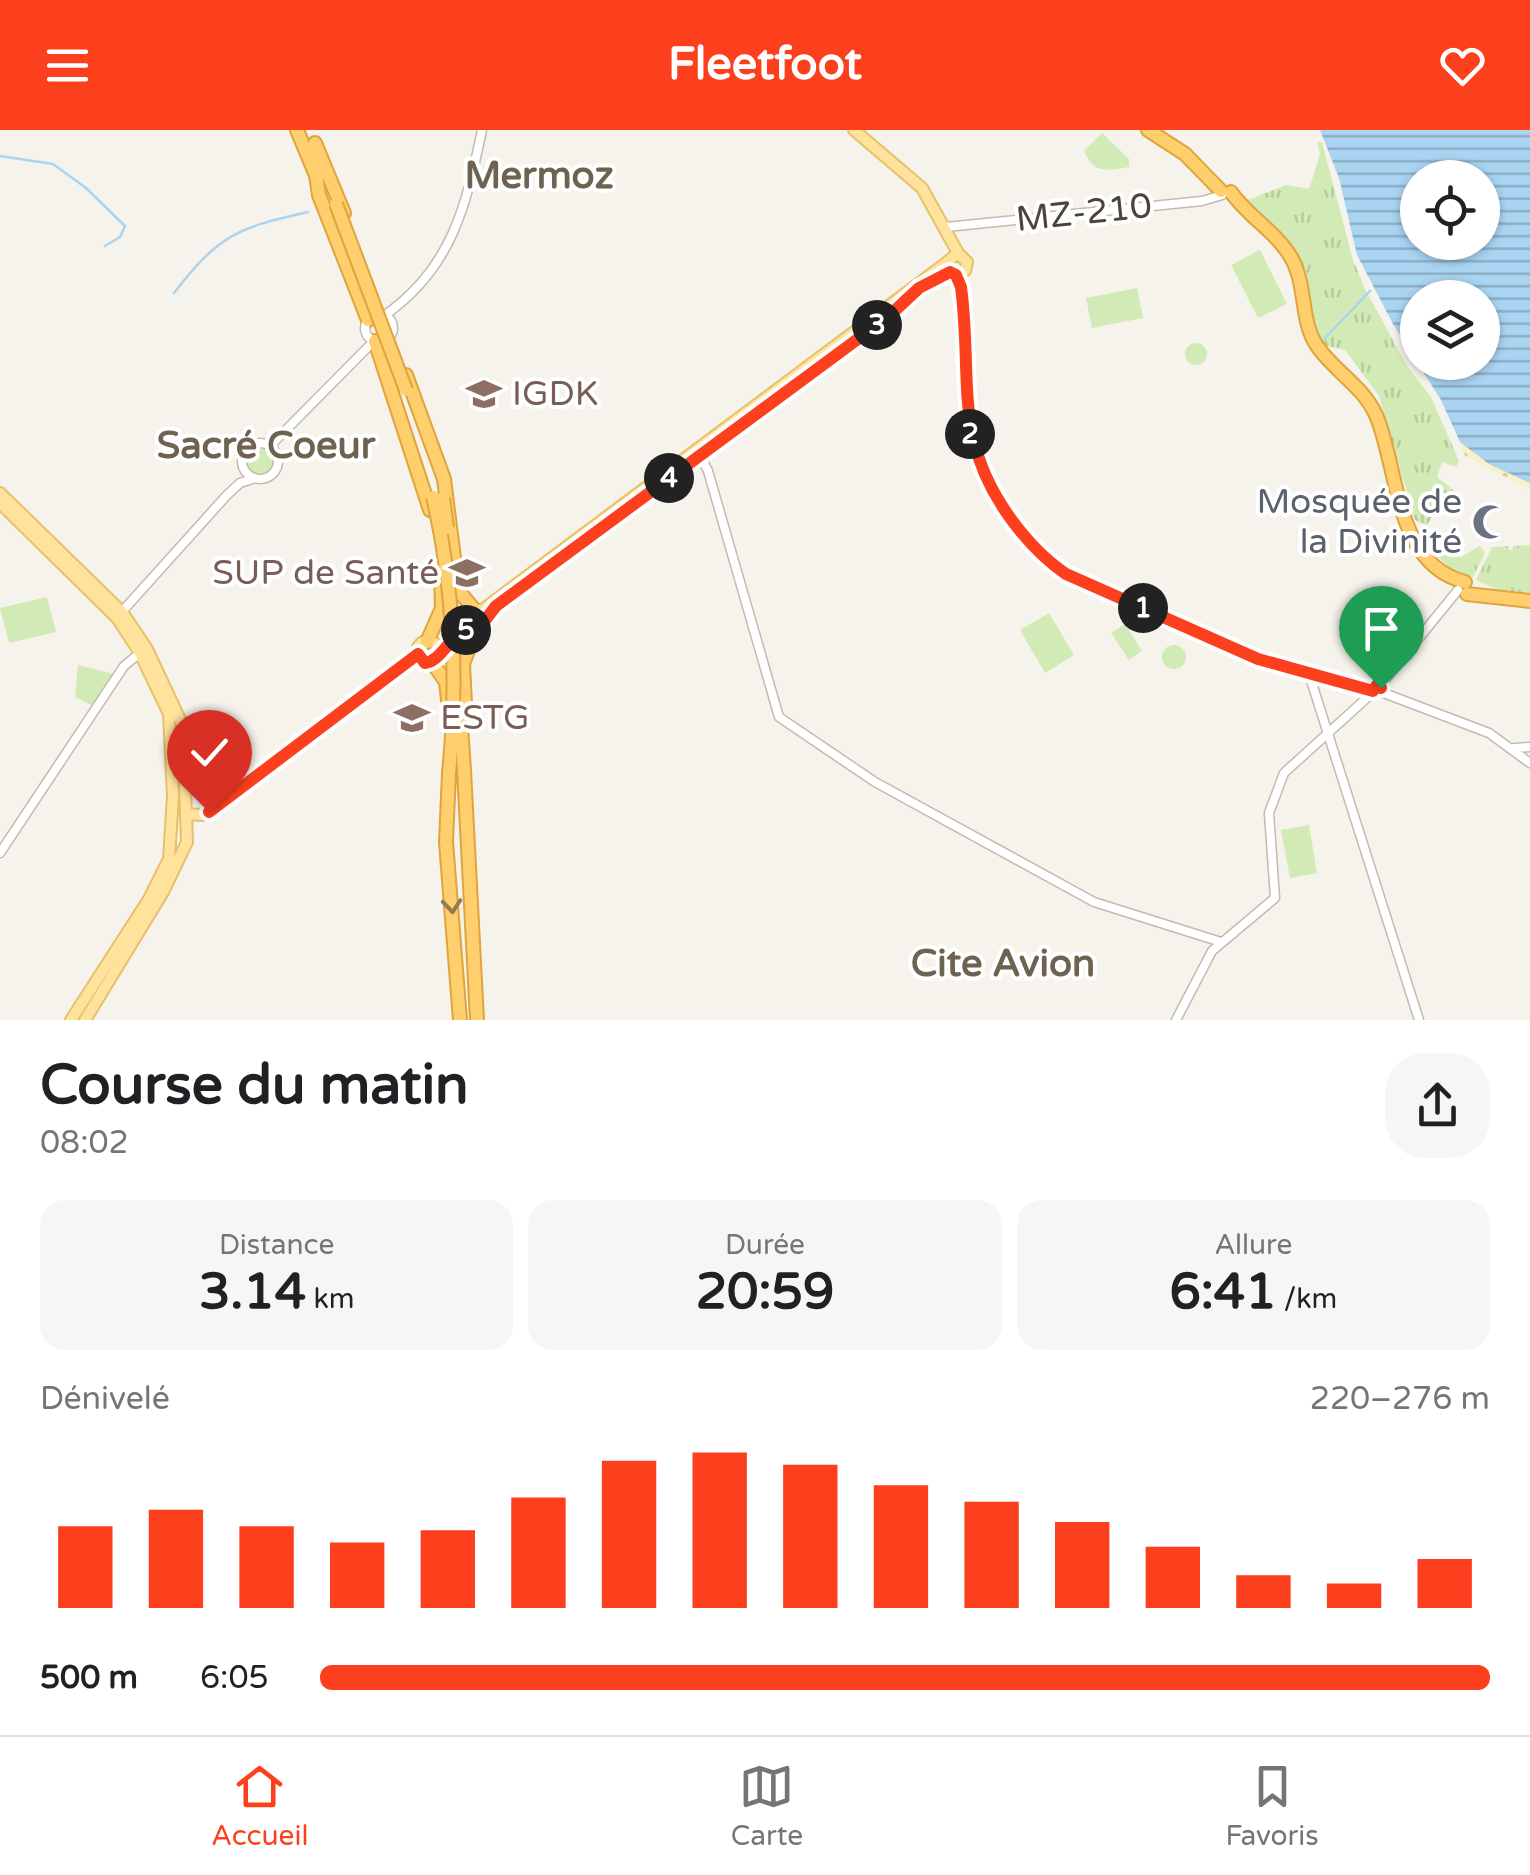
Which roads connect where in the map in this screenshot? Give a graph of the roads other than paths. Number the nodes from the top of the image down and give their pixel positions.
1 (297, 130) edge
2 (482, 130) edge
3 (850, 130) edge
4 (1148, 130) edge
5 (1157, 130) edge
6 (313, 136) edge
7 (316, 175) junction
8 (1225, 192) junction
9 (333, 205) junction
10 (946, 227) junction
11 (954, 265) junction
12 (368, 320) junction
13 (387, 322) junction
14 (370, 342) junction
15 (403, 390) junction
16 (402, 417) junction
17 (426, 426) junction
18 (416, 441) junction
19 (274, 446) junction
20 (431, 452) junction
21 (700, 455) junction
22 (244, 469) junction
23 (255, 478) junction
24 (240, 483) junction
25 (0, 494) edge
26 (438, 498) junction
27 (0, 504) edge
28 (1461, 587) junction
29 (1530, 599) edge
30 (479, 612) junction
31 (120, 615) junction
32 (470, 627) junction
33 (144, 651) junction
34 (429, 652) junction
35 (1309, 674) junction
36 (1376, 690) junction
37 (1328, 734) junction
38 (1524, 749) edge
39 (1530, 763) edge
40 (173, 817) junction
41 (189, 821) junction
42 (172, 837) junction
43 (185, 846) junction
44 (0, 853) edge
45 (448, 863) junction
46 (467, 866) junction
47 (1221, 942) junction
48 (72, 1020) edge
49 (85, 1020) edge
50 (460, 1020) edge
51 (477, 1020) edge
52 (1176, 1020) edge
53 (1420, 1020) edge

1 - 7 highway
2 - 13 street
3 - 10 main road
3 - 11 main road
4 - 8 highway
5 - 8 highway
6 - 9 highway
6 - 13 highway
7 - 9 highway
7 - 12 highway
8 - 10 street, MZ-210
8 - 28 highway
9 - 15 highway, bridge
10 - 11 main road
11 - 21 main road
11 - 30 main road
11 - 35 street
11 - 36 street
12 - 13 street
12 - 14 street
13 - 14 street
13 - 17 highway
14 - 16 highway
14 - 19 street
15 - 18 highway
15 - 20 highway
16 - 18 highway
16 - 34 highway
17 - 20 highway
17 - 30 highway
18 - 26 highway
19 - 22 street
19 - 23 street
20 - 26 highway
21 - 30 main road
21 - 47 street
22 - 23 street
22 - 24 street
23 - 24 street
24 - 31 street
25 - 31 main road
26 - 45 highway, bridge
26 - 46 highway, bridge
27 - 31 main road
28 - 29 highway
28 - 36 street
30 - 32 main road
30 - 32 main road
31 - 33 main road
32 - 34 main road
32 - 46 highway
33 - 40 main road
33 - 41 main road
33 - 44 street
34 - 41 main road
34 - 45 highway
35 - 36 street
35 - 37 street
36 - 37 street
36 - 38 street
37 - 47 street
37 - 53 street
38 - 39 street
40 - 41 main road
40 - 42 main road
41 - 43 main road
42 - 43 main road
42 - 48 main road
43 - 49 main road
45 -> 50 highway
46 - 51 highway
47 - 52 street

